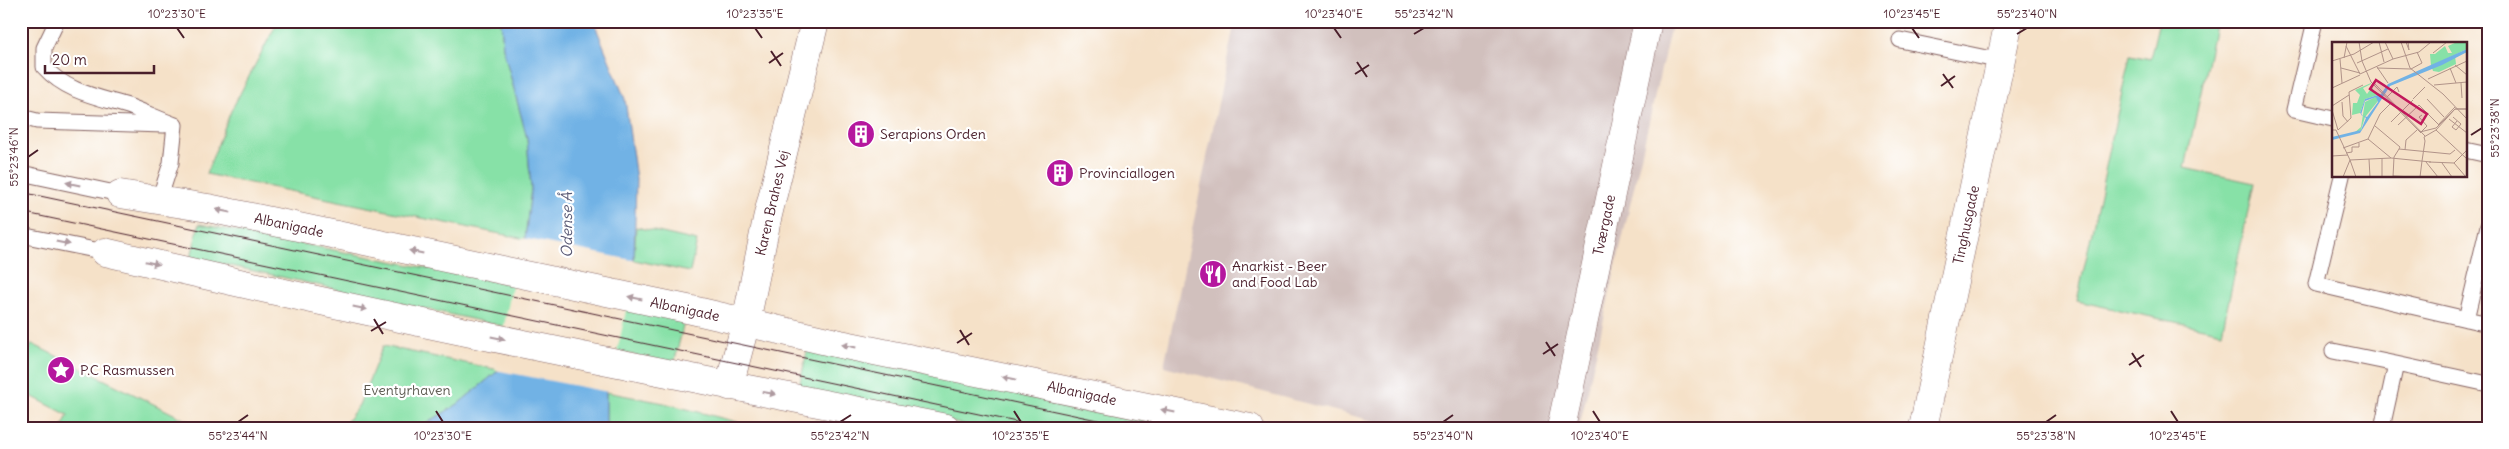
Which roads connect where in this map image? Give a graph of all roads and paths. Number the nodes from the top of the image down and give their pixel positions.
1 (57, 21) edge
2 (816, 21) edge
3 (1648, 21) edge
4 (2009, 21) edge
5 (2315, 21) edge
6 (1900, 40) dead end
7 (2000, 61) junction
8 (21, 117) edge
9 (2332, 119) edge
10 (175, 125) junction
11 (2466, 150) edge
12 (2488, 155) edge
13 (21, 173) edge
14 (2342, 178) edge
15 (120, 194) joint
16 (159, 200) junction
17 (2488, 226) edge
18 (21, 235) edge
19 (105, 252) joint
20 (2466, 319) junction
21 (746, 322) junction
22 (2488, 324) edge
23 (2333, 351) dead end
24 (2396, 364) junction
25 (2488, 384) edge
26 (729, 386) junction
27 (946, 428) edge
28 (1250, 428) edge
29 (1561, 428) edge
30 (1923, 428) edge
31 (2382, 428) edge

1 - 10 lane
2 - 21 street, Karen Brahes Vej
3 - 29 street, Tværgade
4 - 7 street, Tinghusgade
5 - 9 lane
6 - 7 lane
7 - 30 street, Tinghusgade
8 - 10 lane
10 - 16 lane
11 - 12 lane
15 -> 13 lane
14 - 20 lane
15 - 16 street, Albanigade
21 -> 16 street, Albanigade
17 - 20 lane
18 -> 19 lane
19 -> 26 street
20 - 22 lane
21 - 26 street, Karen Brahes Vej
28 -> 21 street, Albanigade
23 - 24 lane
24 - 25 lane
24 - 31 lane
26 -> 27 street

